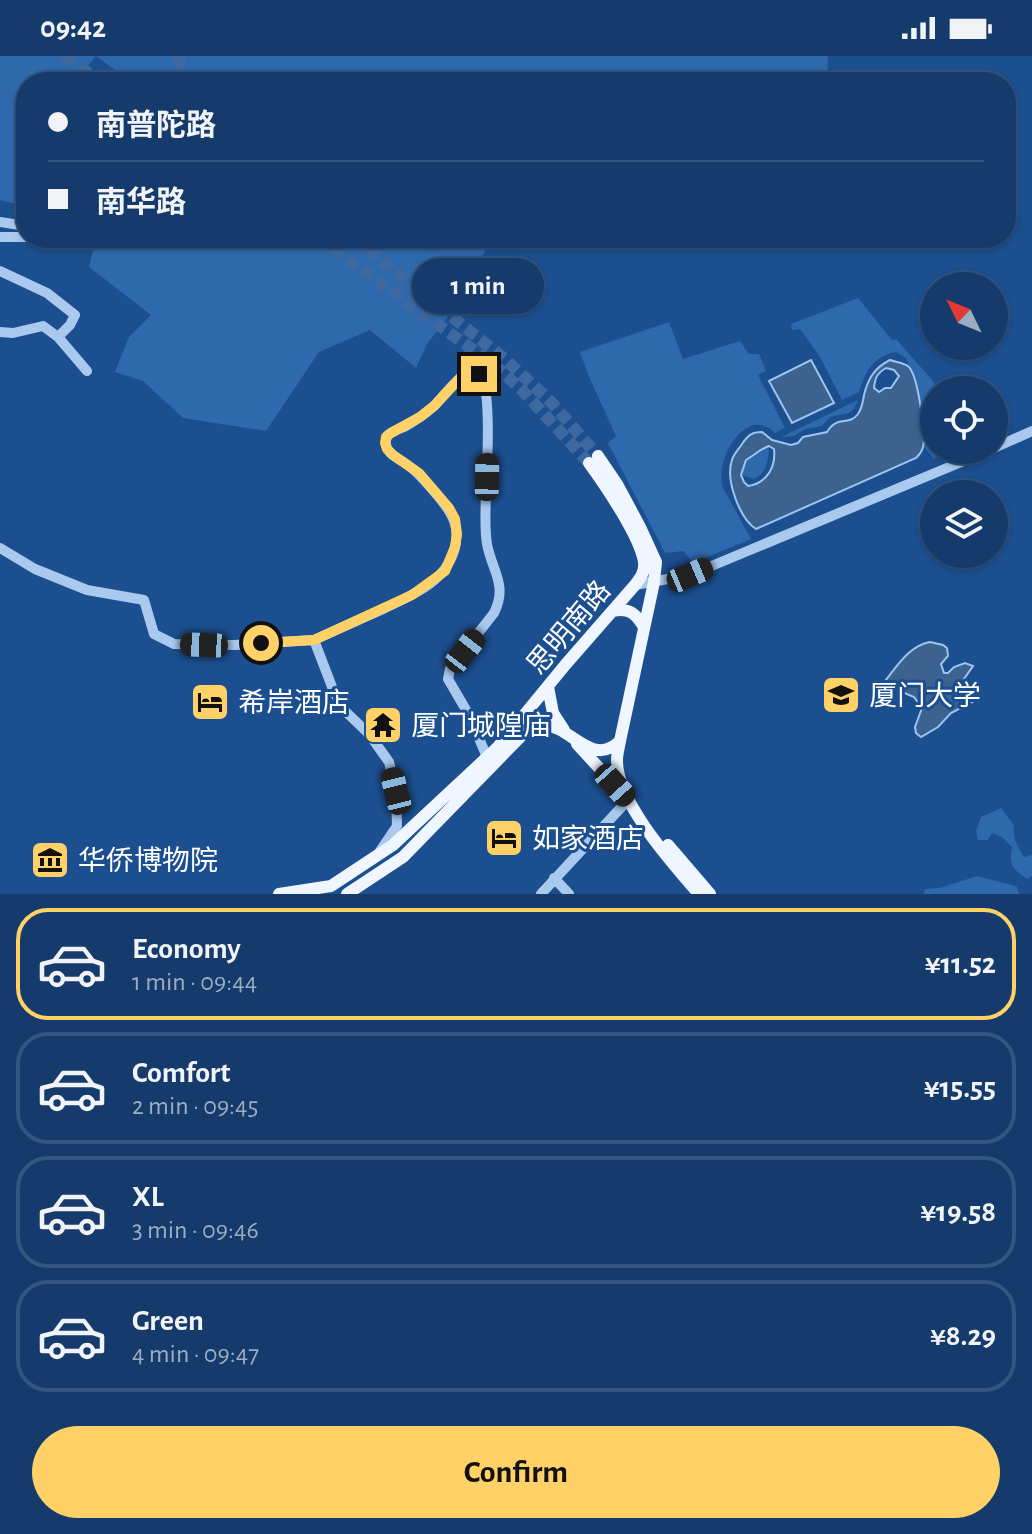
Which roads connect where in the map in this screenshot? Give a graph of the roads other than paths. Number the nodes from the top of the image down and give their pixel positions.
1 (0, 271) edge
2 (0, 332) edge
3 (58, 337) junction
4 (87, 371) dead end
5 (1032, 431) edge
6 (1008, 442) edge
7 (956, 464) edge
8 (0, 548) edge
9 (654, 582) junction
10 (635, 585) junction
11 (613, 611) junction
12 (644, 627) junction
13 (314, 640) junction
14 (548, 687) junction
15 (571, 738) junction
16 (620, 741) junction
17 (487, 757) junction
18 (628, 800) junction
19 (377, 855) junction
20 (554, 878) junction
21 (279, 894) edge
22 (347, 894) edge
23 (541, 894) edge
24 (569, 894) edge
25 (699, 894) edge
26 (710, 894) edge

1 - 3 street
2 - 3 street
3 - 4 street
5 - 6 street, 思明南路
7 - 9 street, 思明南路
8 - 13 street
9 - 10 street, 思明南路
9 - 10 main road
9 - 12 main road
10 - 11 main road, 思明南路
11 - 12 main road
11 - 14 main road, 思明南路
12 - 16 main road
13 - 17 street
13 - 19 street
14 - 15 main road
14 - 17 main road, 思明南路
15 - 16 main road
15 - 18 main road
15 - 22 main road
16 - 18 main road
17 - 19 main road, 思明南路
18 - 20 street
18 - 25 main road
18 - 26 main road
19 - 21 main road, 思明南路
20 - 23 street
20 - 24 street

